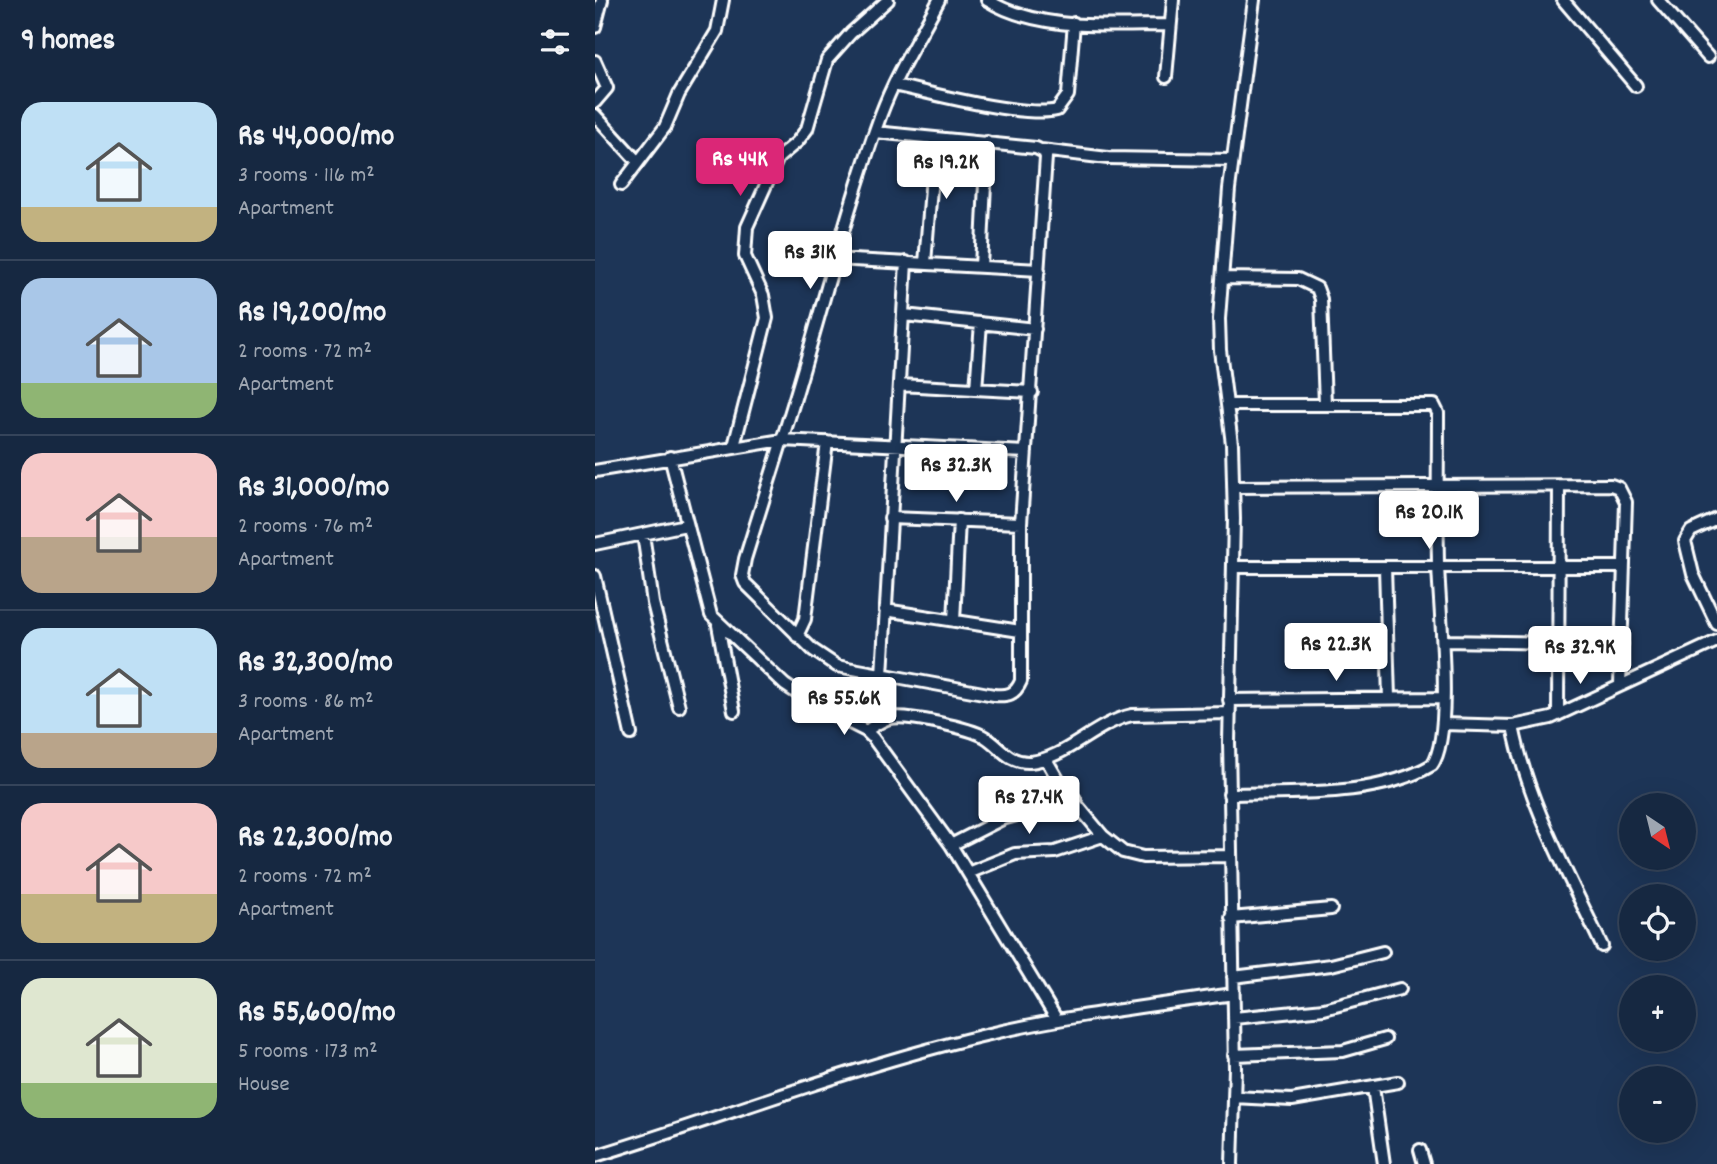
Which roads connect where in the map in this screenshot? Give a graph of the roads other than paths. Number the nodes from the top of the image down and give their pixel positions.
1 (602, 0) edge
2 (723, 0) edge
3 (888, 0) edge
4 (939, 0) edge
5 (987, 0) edge
6 (1173, 0) edge
7 (1254, 0) edge
8 (1563, 0) edge
9 (1658, 0) edge
10 (1074, 23) junction
11 (1170, 25) junction
12 (595, 27) edge
13 (1709, 57) dead end
14 (595, 61) edge
15 (1166, 77) dead end
16 (894, 85) junction
17 (1636, 86) dead end
18 (595, 102) edge
19 (595, 115) edge
20 (875, 132) junction
21 (935, 138) junction
22 (987, 142) junction
23 (1041, 150) junction
24 (1232, 160) junction
25 (638, 161) junction
26 (621, 185) dead end
27 (834, 259) junction
28 (907, 262) junction
29 (925, 263) junction
30 (981, 267) junction
31 (1039, 270) junction
32 (1223, 278) junction
33 (904, 315) junction
34 (981, 323) junction
35 (1035, 328) junction
36 (899, 385) junction
37 (976, 389) junction
38 (1031, 392) junction
39 (1325, 404) junction
40 (1228, 405) junction
41 (782, 440) junction
42 (827, 442) junction
43 (894, 445) junction
44 (734, 446) junction
45 (1026, 452) junction
46 (670, 457) junction
47 (595, 471) edge
48 (1438, 486) junction
49 (1559, 486) junction
50 (1233, 487) junction
51 (890, 517) junction
52 (1717, 519) edge
53 (959, 520) junction
54 (1021, 523) junction
55 (686, 526) junction
56 (643, 534) junction
57 (595, 544) edge
58 (1556, 565) junction
59 (1439, 566) junction
60 (1235, 567) junction
61 (1385, 567) junction
62 (1622, 567) junction
63 (595, 576) edge
64 (885, 610) junction
65 (954, 621) junction
66 (1717, 624) edge
67 (718, 625) junction
68 (1020, 631) junction
69 (797, 636) junction
70 (1443, 641) junction
71 (1717, 641) edge
72 (1557, 644) junction
73 (1622, 644) junction
74 (882, 675) junction
75 (1620, 685) junction
76 (1389, 698) junction
77 (1442, 698) junction
78 (1229, 699) junction
79 (679, 707) dead end
80 (734, 711) dead end
81 (1229, 713) junction
82 (1557, 715) junction
83 (1443, 724) junction
84 (1513, 726) junction
85 (866, 731) junction
86 (631, 734) dead end
87 (1046, 758) junction
88 (1229, 794) junction
89 (1075, 799) junction
90 (1103, 836) junction
91 (951, 845) junction
92 (1230, 856) junction
93 (968, 873) junction
94 (1331, 909) dead end
95 (1231, 918) junction
96 (1602, 946) dead end
97 (1383, 952) dead end
98 (1233, 977) junction
99 (1400, 989) dead end
100 (1233, 994) junction
101 (1234, 1018) junction
102 (1057, 1020) junction
103 (1385, 1039) dead end
104 (1234, 1055) junction
105 (1398, 1082) dead end
106 (1373, 1087) junction
107 (1234, 1097) junction
108 (1420, 1150) dead end
109 (595, 1156) edge
110 (1232, 1164) edge
111 (1384, 1164) edge
112 (1424, 1164) edge

1 - 12 street
2 - 25 street
3 - 44 street
4 - 16 street
5 - 10 street
6 - 11 street
7 - 24 street
8 - 17 street
9 - 13 street
10 - 11 street
10 - 16 street
11 - 15 street
14 - 18 street
16 - 20 street
19 - 25 street
20 - 21 street
20 - 27 street
21 - 22 street
21 - 29 street
22 - 23 street
22 - 30 street
23 - 24 street
23 - 31 street
24 - 32 street
25 - 26 street
27 - 28 street
27 - 41 street
28 - 29 street
28 - 33 street
29 - 30 street
30 - 31 street
31 - 35 street
32 - 39 street
32 - 40 street
33 - 34 street
33 - 36 street
34 - 35 street
34 - 37 street
35 - 38 street
36 - 37 street
36 - 43 street
37 - 38 street
38 - 45 street
39 - 40 street
39 - 48 street
40 - 50 street
41 - 42 street
41 - 44 street
41 - 69 street
42 - 43 street
42 - 69 street
43 - 45 street
43 - 51 street
44 - 46 street
45 - 54 street
46 - 47 street
46 - 55 street
48 - 49 street
48 - 50 street
48 - 59 street
49 - 58 street
49 - 62 street
50 - 60 street
51 - 53 street
51 - 64 street
52 - 66 street
53 - 54 street
53 - 65 street
54 - 68 street
55 - 56 street
55 - 67 street
56 - 57 street
56 - 79 street
58 - 59 street
58 - 62 street
58 - 72 street
59 - 61 street
59 - 70 street
60 - 61 street
60 - 78 street
61 - 76 street
62 - 73 street
63 - 86 street
64 - 65 street
64 - 74 street
65 - 68 street
67 - 80 street
67 - 85 street
68 - 74 street
69 - 74 street
70 - 72 street
70 - 77 street
71 - 75 street
72 - 73 street
72 - 82 street
73 - 75 street
75 - 82 street
76 - 77 street
76 - 78 street
77 - 83 street
78 - 81 street
81 - 87 street
81 - 88 street
82 - 84 street
83 - 84 street
83 - 88 street
84 - 96 street
85 - 87 street
85 - 91 street
87 - 89 street
88 - 92 street
89 - 90 street
89 - 91 street
90 - 92 street
90 - 93 street
91 - 93 street
92 - 95 street
93 - 102 street
94 - 95 street
95 - 98 street
97 - 98 street
98 - 100 street
99 - 101 street
100 - 101 street
100 - 102 street
101 - 104 street
102 - 109 street
103 - 104 street
104 - 107 street
105 - 106 street
106 - 107 street
106 - 111 street
107 - 110 street
108 - 112 street

